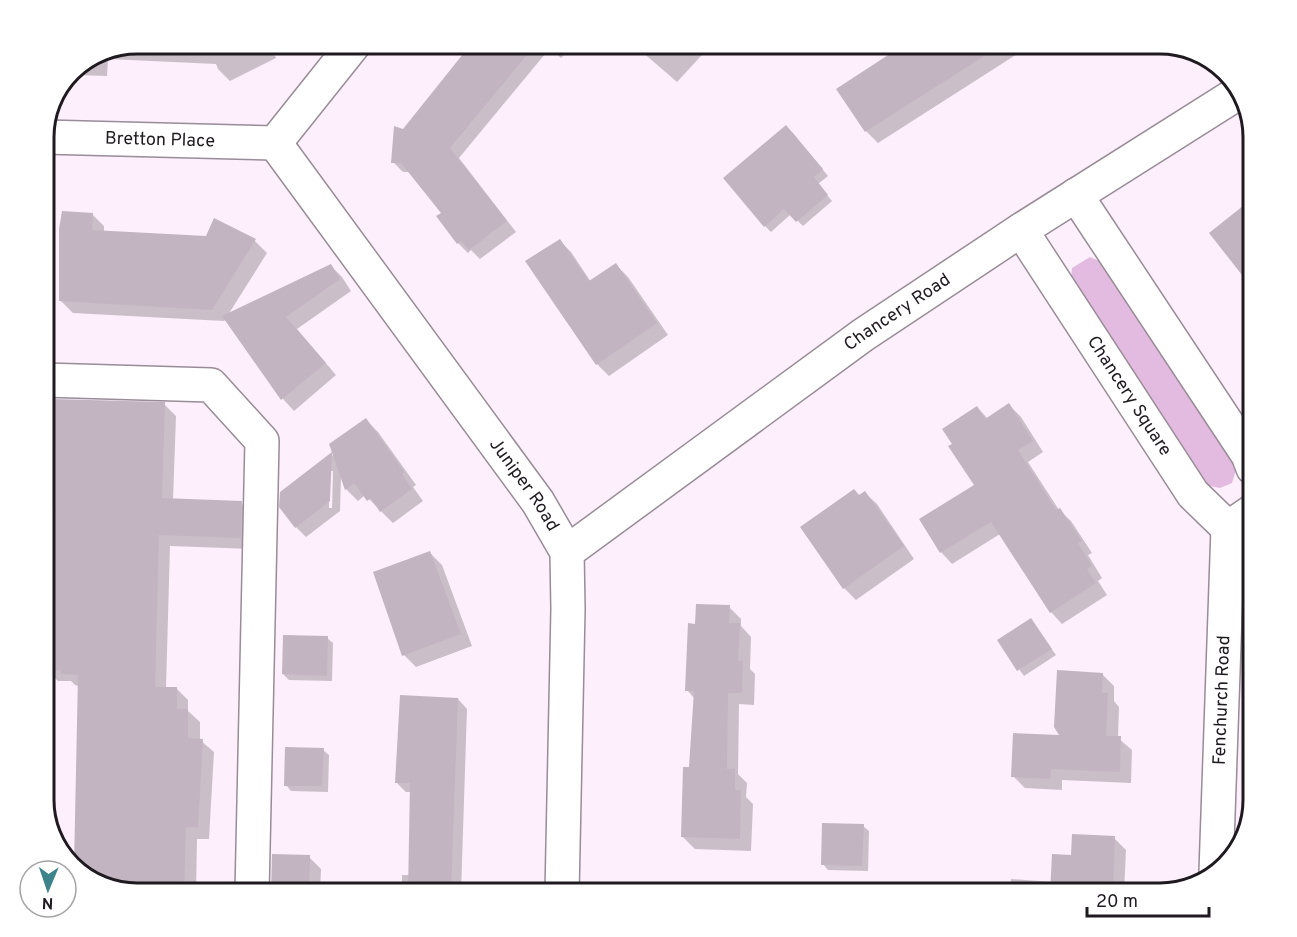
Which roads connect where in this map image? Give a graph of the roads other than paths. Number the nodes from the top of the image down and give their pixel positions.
1 (346, 54) edge
2 (1232, 97) edge
3 (54, 137) edge
4 (275, 143) junction
5 (1076, 195) junction
6 (1021, 230) junction
7 (54, 380) edge
8 (1243, 447) edge
9 (1240, 519) edge
10 (567, 552) junction
11 (1217, 860) edge
12 (252, 883) edge
13 (562, 883) edge

1 - 4 street
2 - 5 street, Chancery Road
3 - 4 street, Bretton Place
4 - 10 street, Juniper Road
5 - 6 street, Chancery Road
5 - 8 street
6 - 9 street, Chancery Square
6 - 10 street, Chancery Road
7 - 12 street
9 - 11 street, Fenchurch Road
10 - 13 street, Juniper Road

